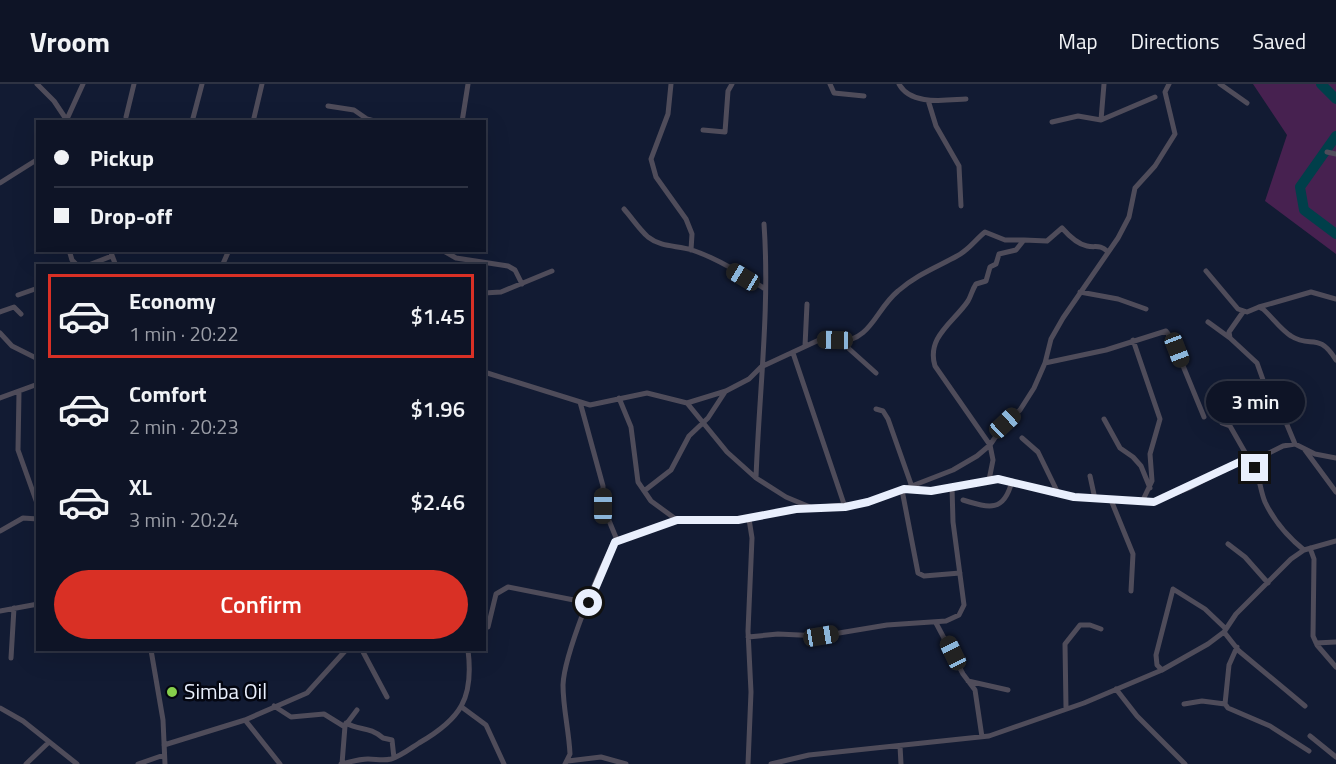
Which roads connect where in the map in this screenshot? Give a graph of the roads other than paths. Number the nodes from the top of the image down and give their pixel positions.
1 (37, 84) edge
2 (83, 84) edge
3 (134, 84) edge
4 (202, 84) edge
5 (262, 84) edge
6 (468, 84) edge
7 (671, 84) edge
8 (732, 84) edge
9 (830, 84) edge
10 (899, 84) edge
11 (1104, 84) edge
12 (1169, 84) edge
13 (1220, 84) edge
14 (864, 96) dead end
15 (1155, 97) dead end
16 (966, 99) dead end
17 (928, 100) junction
18 (1247, 104) dead end
19 (328, 106) dead end
20 (126, 117) dead end
21 (68, 120) edge
22 (193, 120) edge
23 (254, 120) edge
24 (373, 120) edge
25 (462, 120) edge
26 (1101, 120) junction
27 (1052, 122) dead end
28 (703, 130) dead end
29 (1327, 152) dead end
30 (1336, 154) edge
31 (36, 160) edge
32 (0, 183) edge
33 (961, 206) dead end
34 (624, 209) dead end
35 (764, 224) dead end
36 (1024, 240) junction
37 (691, 250) junction
38 (1107, 251) junction
39 (446, 252) edge
40 (111, 253) edge
41 (90, 264) edge
42 (552, 271) dead end
43 (1206, 272) dead end
44 (522, 284) junction
45 (36, 289) edge
46 (765, 290) junction
47 (1080, 292) junction
48 (486, 294) edge
49 (18, 295) dead end
50 (1336, 299) edge
51 (807, 304) dead end
52 (1259, 307) junction
53 (1146, 309) dead end
54 (0, 312) edge
55 (1244, 312) junction
56 (21, 314) dead end
57 (1208, 322) dead end
58 (0, 333) edge
59 (1230, 338) junction
60 (1133, 340) junction
61 (838, 342) junction
62 (805, 346) junction
63 (793, 353) junction
64 (36, 358) edge
65 (1336, 360) edge
66 (1045, 363) junction
67 (761, 367) junction
68 (486, 373) edge
69 (876, 373) dead end
70 (36, 385) edge
71 (726, 391) junction
72 (19, 392) junction
73 (0, 398) edge
74 (619, 398) junction
75 (580, 402) junction
76 (687, 402) junction
77 (876, 409) dead end
78 (1204, 417) dead end
79 (1104, 419) dead end
80 (703, 422) junction
81 (1222, 423) dead end
82 (1022, 438) dead end
83 (1295, 444) junction
84 (990, 445) junction
85 (1304, 449) junction
86 (1250, 458) junction
87 (1336, 458) edge
88 (1090, 476) dead end
89 (756, 478) junction
90 (988, 480) junction
91 (1012, 481) junction
92 (912, 487) junction
93 (951, 487) junction
94 (1150, 488) junction
95 (903, 490) junction
96 (644, 491) junction
97 (1336, 492) edge
98 (1058, 493) junction
99 (1095, 499) junction
100 (36, 500) edge
101 (963, 500) dead end
102 (1110, 500) junction
103 (1142, 502) junction
104 (845, 507) junction
105 (812, 508) junction
106 (36, 519) edge
107 (749, 519) junction
108 (677, 520) junction
109 (0, 531) edge
110 (617, 540) junction
111 (1336, 541) edge
112 (1228, 544) dead end
113 (1307, 549) junction
114 (960, 573) junction
115 (1268, 584) junction
116 (1131, 591) dead end
117 (589, 603) junction
118 (36, 604) edge
119 (14, 608) junction
120 (0, 611) edge
121 (936, 623) junction
122 (488, 627) dead end
123 (1101, 628) dead end
124 (1225, 631) junction
125 (748, 637) junction
126 (1336, 642) edge
127 (1316, 643) junction
128 (1237, 647) junction
129 (151, 651) edge
130 (345, 651) edge
131 (363, 651) edge
132 (468, 651) edge
133 (11, 658) dead end
134 (1336, 667) edge
135 (1162, 670) junction
136 (967, 680) junction
137 (1116, 688) junction
138 (1008, 690) dead end
139 (387, 697) dead end
140 (1184, 704) dead end
141 (1225, 704) junction
142 (274, 706) junction
143 (1305, 706) dead end
144 (0, 708) edge
145 (463, 708) junction
146 (1066, 708) junction
147 (357, 710) dead end
148 (245, 720) junction
149 (345, 725) junction
150 (1310, 736) dead end
151 (982, 737) junction
152 (49, 742) junction
153 (164, 745) junction
154 (900, 746) junction
155 (1309, 751) dead end
156 (164, 755) junction
157 (1336, 757) edge
158 (394, 758) junction
159 (567, 762) edge
160 (26, 764) edge
161 (77, 764) edge
162 (138, 764) edge
163 (165, 764) edge
164 (280, 764) edge
165 (341, 764) edge
166 (504, 764) edge
167 (627, 764) edge
168 (748, 764) edge
169 (771, 764) edge
170 (901, 764) edge
171 (1185, 764) edge

1 - 21 street
2 - 21 street
3 - 20 street
4 - 22 street
5 - 23 street
6 - 25 street
7 - 37 street
8 - 28 street
9 - 14 street
10 - 17 street
11 - 26 street
12 - 38 street
13 - 18 street
15 - 26 street
16 - 17 street
17 - 33 street
19 - 24 street
26 - 27 street
29 - 30 street
31 - 32 street
34 - 37 street
35 - 46 street
36 - 38 street
36 - 61 street
36 - 84 street
37 - 46 street
38 - 47 street
39 - 44 street
40 - 41 street
42 - 44 street
43 - 55 street
44 - 48 street
45 - 49 street
46 - 67 street
47 - 53 street
47 - 66 street
50 - 52 street
51 - 62 street
52 - 55 street
52 - 65 street
54 - 56 street
55 - 59 street
57 - 59 street
58 - 64 street
59 - 83 street
60 - 66 street
60 - 78 street
60 - 94 street
61 - 62 street
61 - 69 street
62 - 63 street
63 - 67 street
63 - 104 street
66 - 84 street
67 - 71 street
67 - 89 street
68 - 75 street
70 - 72 street
71 - 76 street
71 - 80 street
72 - 73 street
72 - 100 street
74 - 75 street
74 - 76 street
74 - 96 street
75 - 110 street
76 - 80 street
77 - 92 street
79 - 94 street
80 - 89 street
80 - 96 street
81 - 86 street
82 - 98 street
83 - 85 street
83 - 86 street
84 - 90 street
84 - 92 street
85 - 87 street
85 - 97 street
86 - 103 street
86 - 113 street
88 - 99 street
89 - 105 street
90 - 91 street
90 - 93 street
91 - 98 street
91 - 101 street
92 - 95 street
93 - 95 street
93 - 114 street
94 - 103 street
95 - 104 street
95 - 114 street
96 - 108 street
98 - 99 street
99 - 102 street
102 - 103 street
102 - 116 street
104 - 105 street
105 - 107 street
106 - 109 street
107 - 108 street
107 - 125 street
108 - 110 street
110 - 117 street
111 - 113 street
112 - 115 street
113 - 115 street
113 - 127 street
114 - 121 street
115 - 124 street
117 - 122 street
117 - 159 street
118 - 119 street
119 - 120 street
119 - 133 street
121 - 125 street
121 - 136 street
123 - 146 street
124 - 128 street
124 - 135 street
124 - 135 street
125 - 168 street
126 - 127 street
127 - 134 street
128 - 141 street
128 - 143 street
129 - 153 street
130 - 142 street
131 - 139 street
132 - 145 street
135 - 137 street
136 - 138 street
136 - 151 street
137 - 146 street
137 - 171 street
140 - 141 street
141 - 155 street
142 - 148 street
142 - 149 street
144 - 152 street
145 - 158 street
145 - 166 street
146 - 151 street
147 - 149 street
148 - 153 street
148 - 164 street
149 - 158 street
149 - 165 street
150 - 157 street
151 - 154 street
152 - 160 street
152 - 161 street
153 - 156 street
154 - 169 street
154 - 170 street
156 - 162 street
156 - 163 street
158 - 165 street
159 - 167 street

